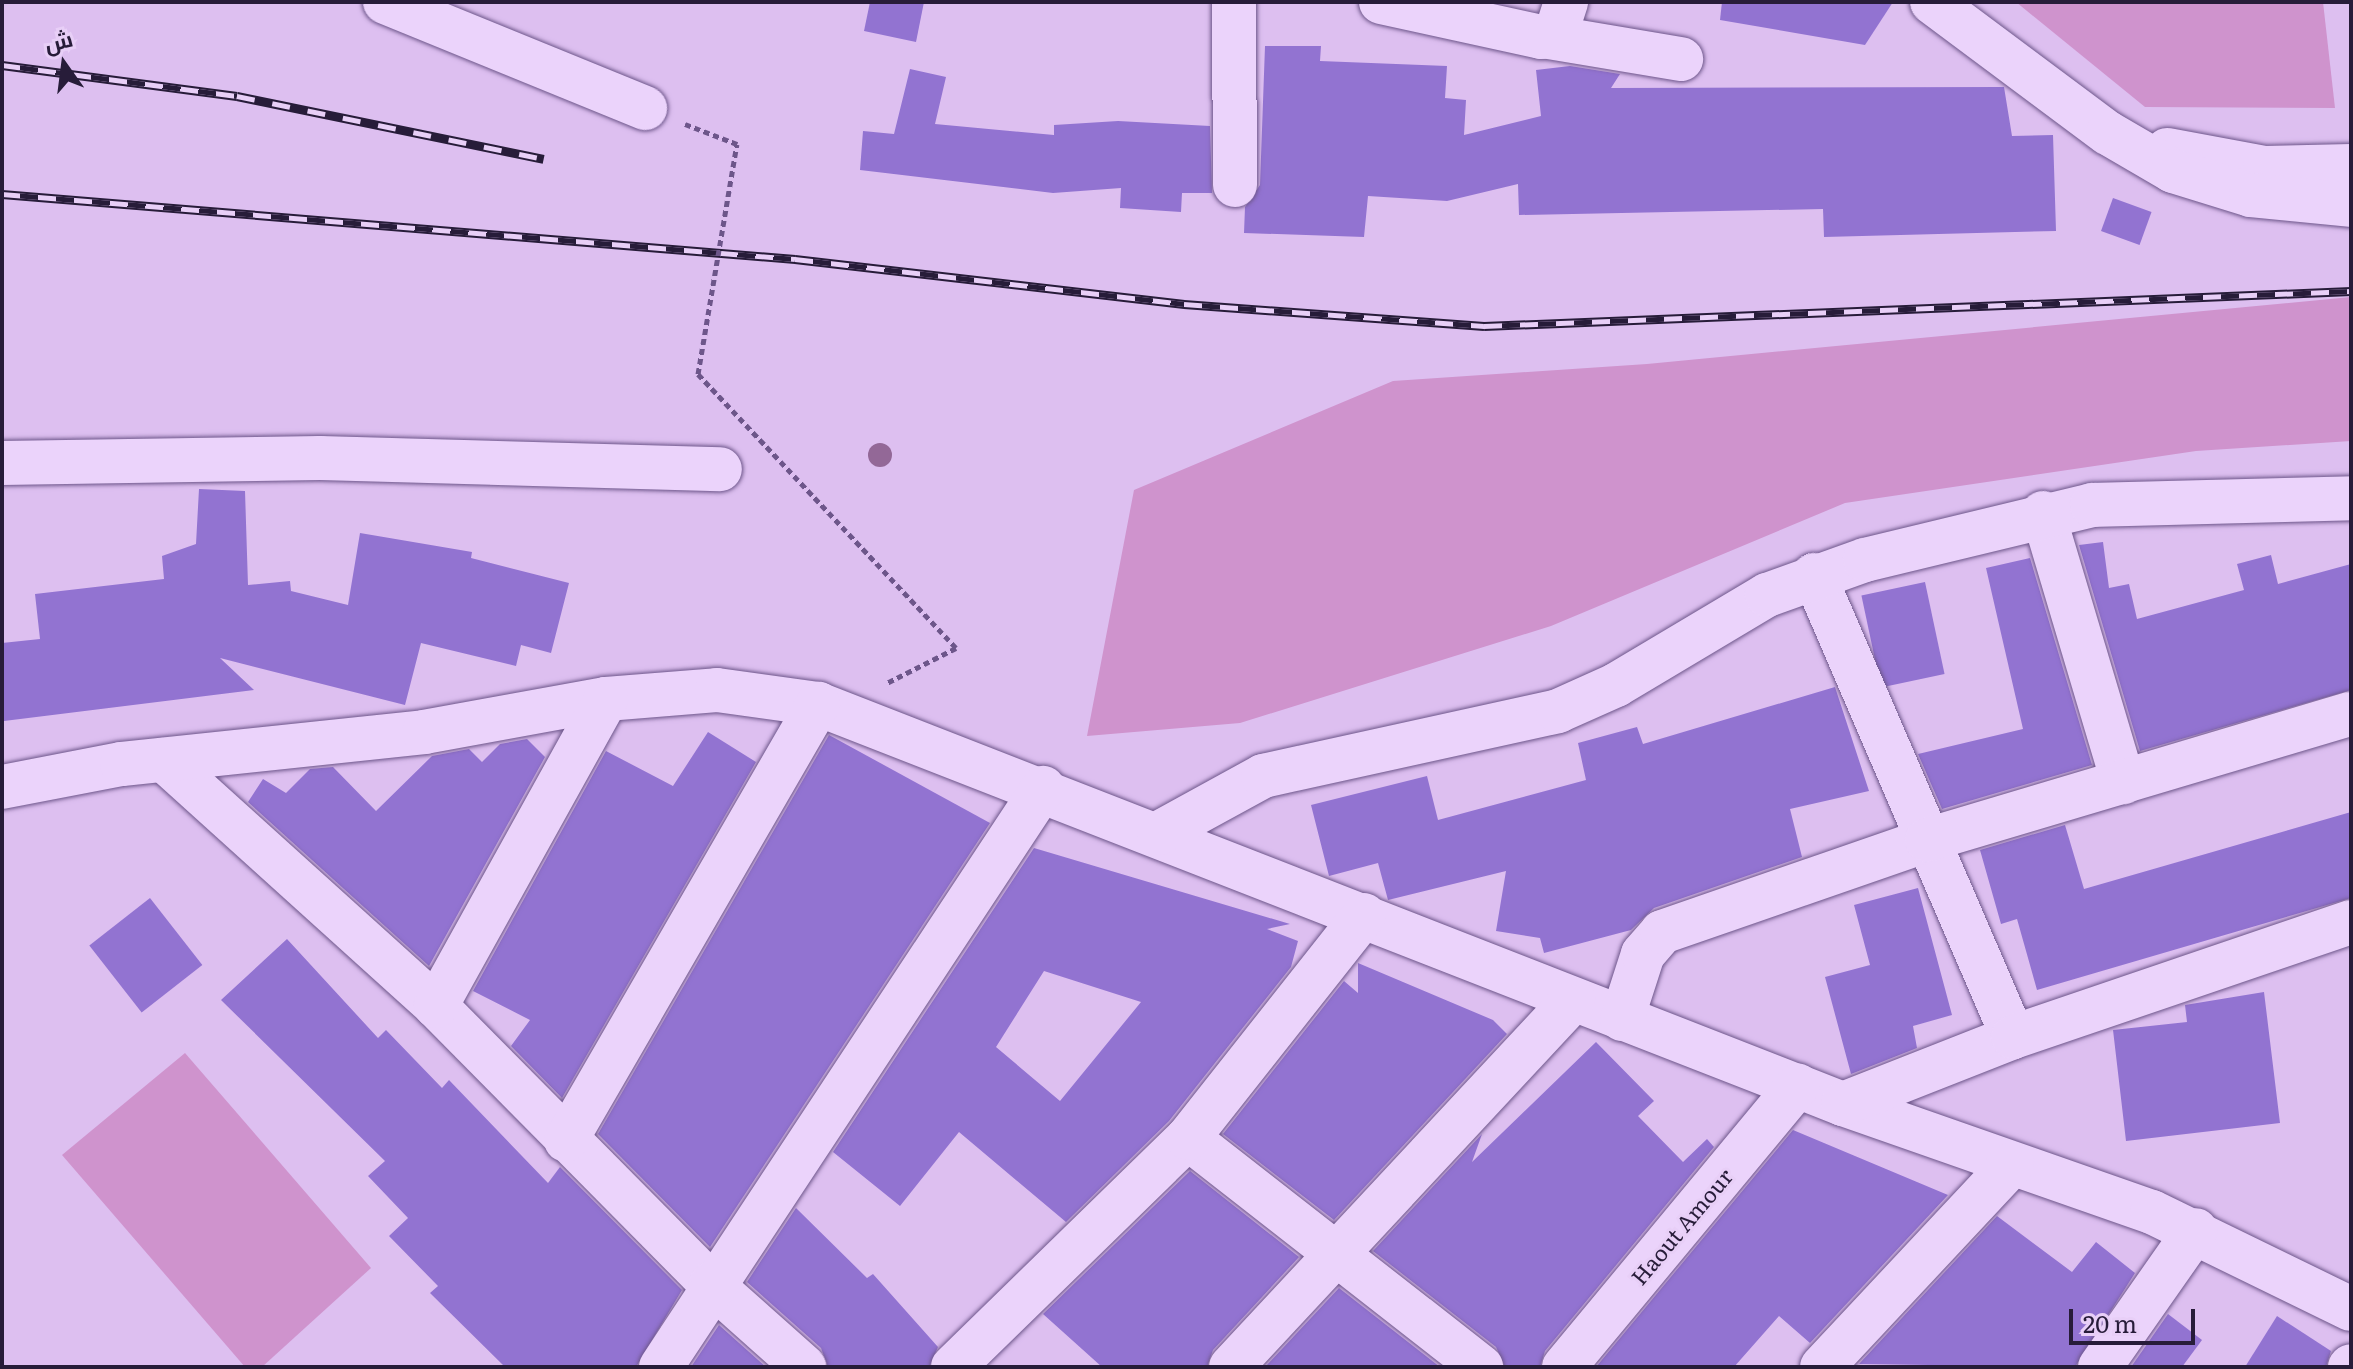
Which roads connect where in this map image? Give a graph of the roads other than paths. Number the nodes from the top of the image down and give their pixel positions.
1 (385, 2) edge
2 (1234, 2) edge
3 (1381, 2) edge
4 (1932, 2) edge
5 (1558, 20) edge
6 (1681, 59) dead end
7 (645, 108) road end
8 (2108, 133) junction
9 (2351, 166) edge
10 (1235, 185) dead end
11 (2351, 205) edge
12 (2, 463) edge
13 (720, 469) dead end
14 (2351, 498) edge
15 (2043, 513) junction
16 (1814, 575) junction
17 (606, 699) junction
18 (826, 706) junction
19 (2351, 714) edge
20 (164, 760) junction
21 (2123, 782) junction
22 (2, 787) edge
23 (1043, 788) junction
24 (1159, 833) junction
25 (1927, 840) junction
26 (1364, 915) junction
27 (2351, 922) edge
28 (1573, 1000) junction
29 (436, 1006) junction
30 (1622, 1019) junction
31 (2013, 1037) junction
32 (1798, 1085) junction
33 (1843, 1104) junction
34 (1188, 1138) junction
35 (566, 1140) junction
36 (2012, 1164) junction
37 (2196, 1230) junction
38 (1337, 1253) junction
39 (711, 1284) junction
40 (2344, 1299) edge
41 (661, 1367) edge
42 (804, 1367) edge
43 (953, 1367) edge
44 (1231, 1367) edge
45 (1481, 1367) edge
46 (1564, 1367) edge
47 (1822, 1367) edge
48 (2100, 1367) edge

1 - 7 street
2 - 10 street
3 - 5 street
4 - 8 street
5 - 6 street
8 - 9 street
8 - 11 street
12 - 13 street
14 - 15 street
15 - 16 street
15 - 21 street
16 - 24 street
16 - 25 street
17 - 18 street
17 - 20 street
17 - 29 street
18 - 23 street
18 - 35 street
19 - 21 street
20 - 22 street
20 - 29 street
21 - 25 street
23 - 24 street
23 - 39 street
24 - 26 street
25 - 30 street
25 - 31 street
26 - 28 street
26 - 34 street
27 - 31 street
28 - 30 street
28 - 38 street
29 - 35 street
30 - 32 street
31 - 33 street
32 - 33 street
32 - 46 street, Haout Amour
33 - 36 street
34 - 38 street
34 - 43 street
35 - 39 street
36 - 37 street
36 - 47 street
37 - 40 street
37 - 48 street
38 - 44 street
38 - 45 street
39 - 41 street
39 - 42 street

